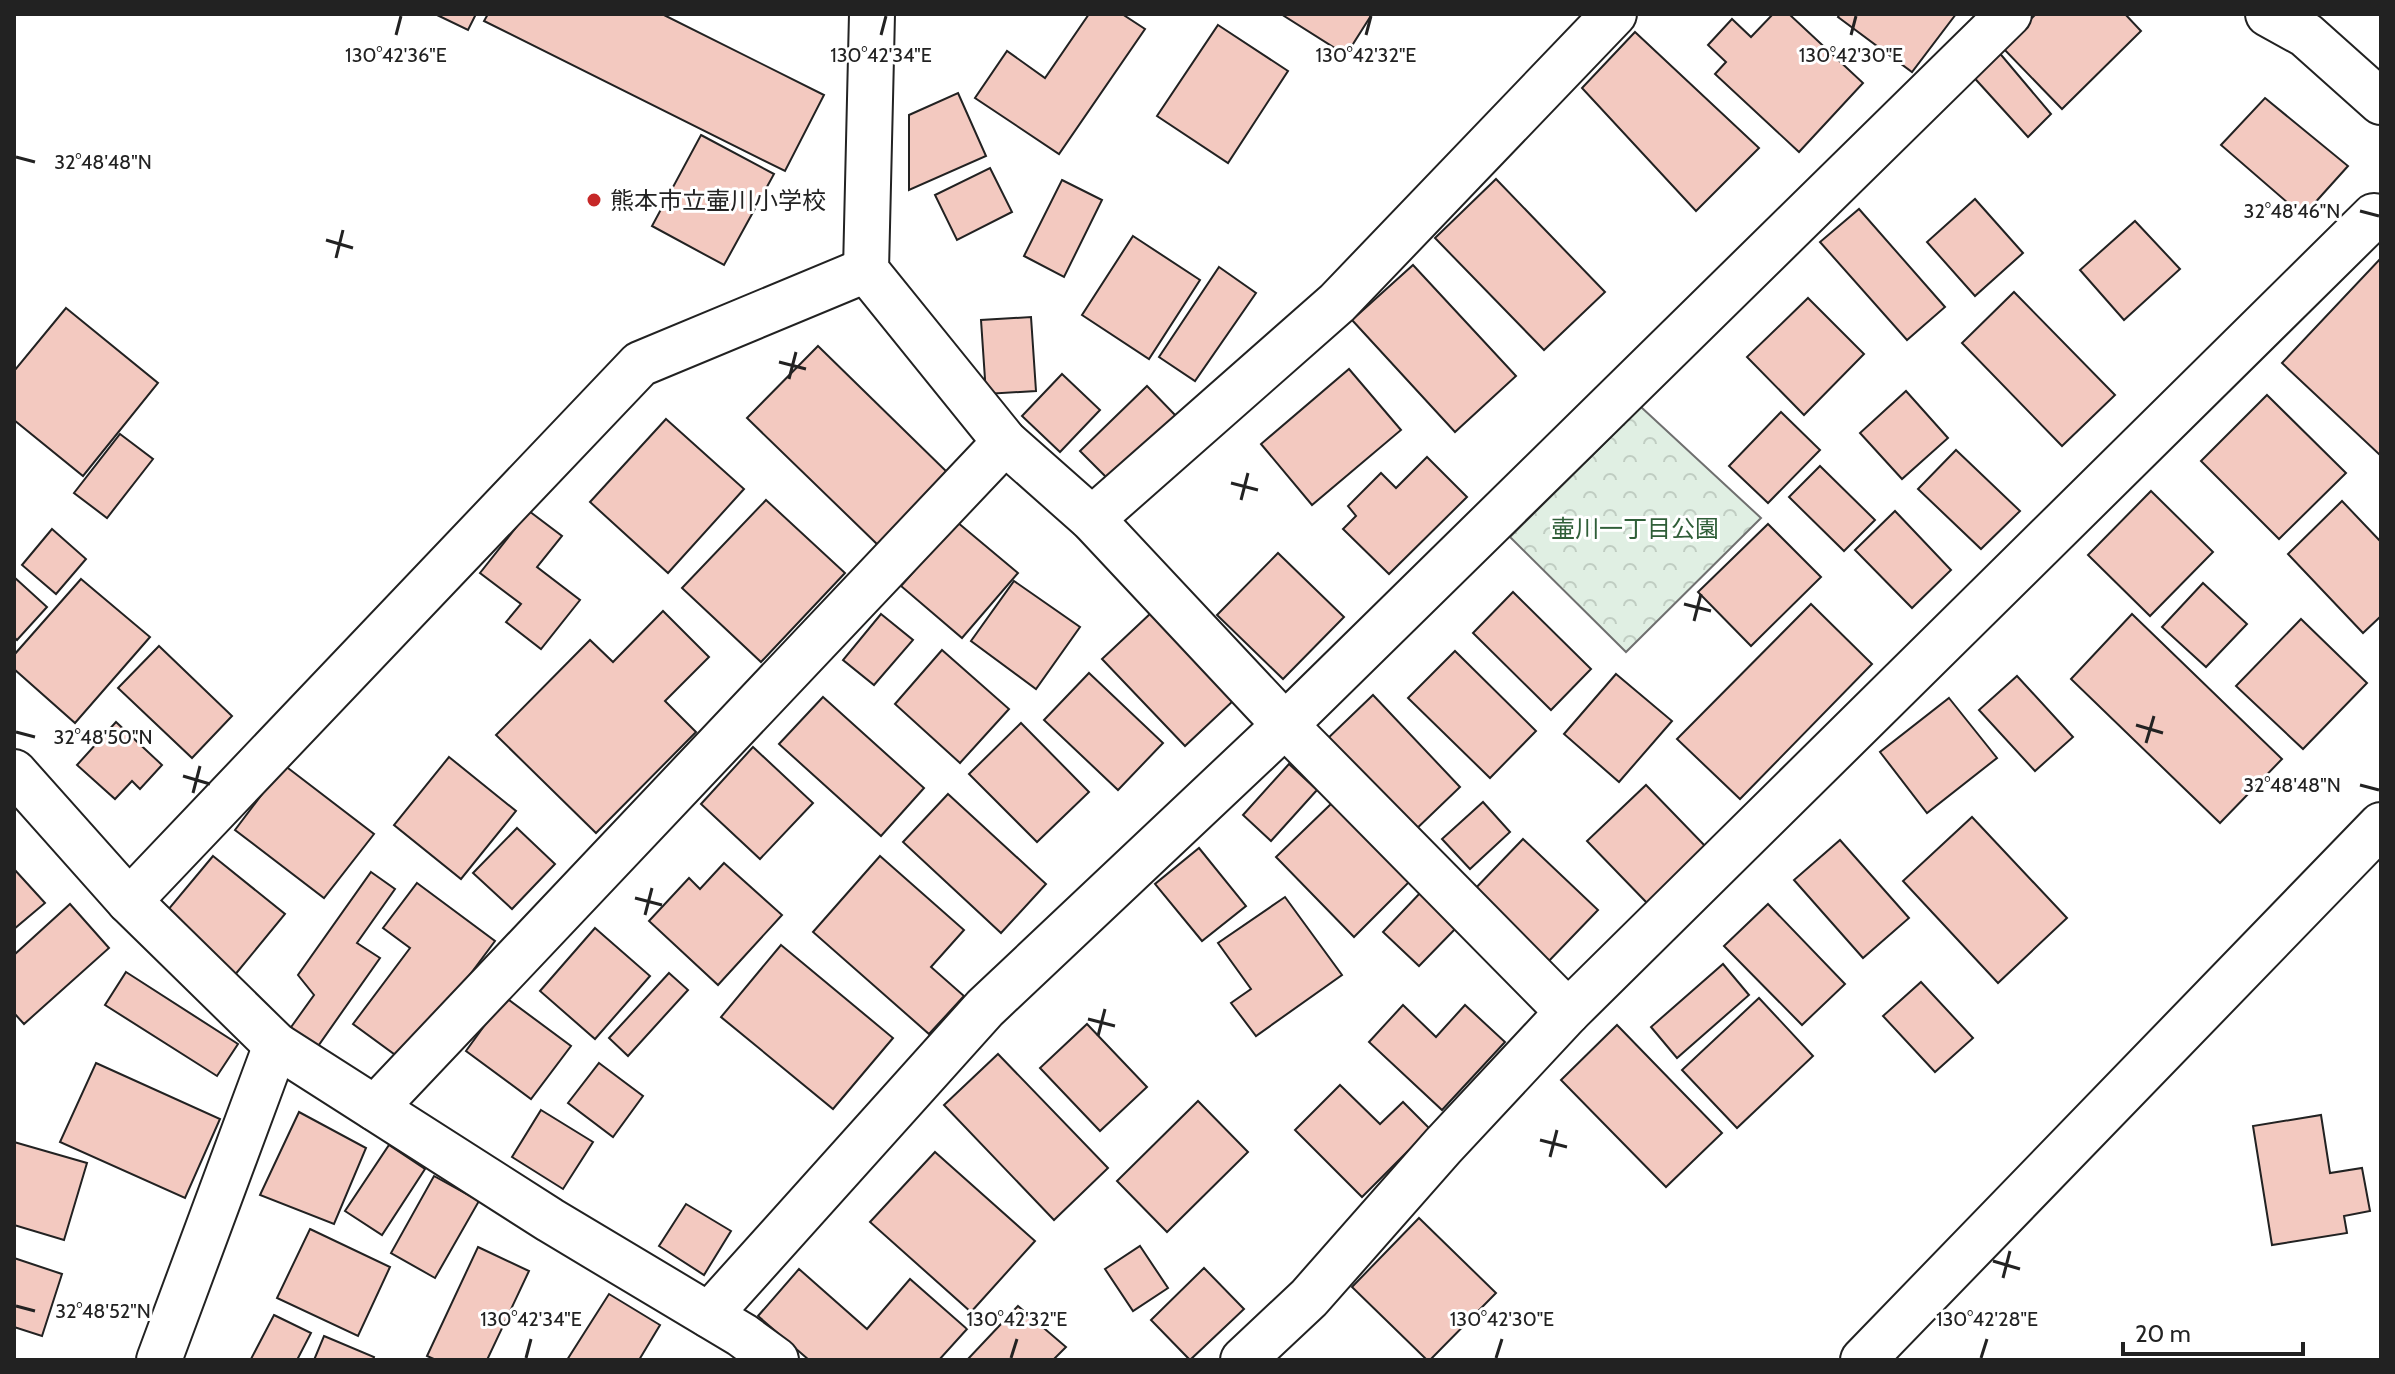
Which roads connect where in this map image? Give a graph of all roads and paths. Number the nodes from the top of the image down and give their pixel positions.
1 (872, 14) edge
2 (1614, 14) edge
3 (2009, 14) edge
4 (2268, 14) edge
5 (2381, 102) edge
6 (2374, 216) dead end
7 (866, 270) junction
8 (1005, 442) junction
9 (1092, 519) junction
10 (1285, 725) junction
11 (14, 772) edge
12 (2381, 825) edge
13 (129, 901) junction
14 (1568, 1012) junction
15 (276, 1045) junction
16 (375, 1108) junction
17 (726, 1336) edge
18 (159, 1360) edge
19 (776, 1360) edge
20 (1243, 1360) edge
21 (1863, 1360) edge

1 - 7 street
2 - 9 street
3 - 10 street
4 - 5 street
6 - 14 street
7 - 8 street
7 - 13 street
8 - 9 street
8 - 16 street
9 - 10 street
10 - 14 street
10 - 17 street
11 - 13 street
12 - 21 street
13 - 15 street
14 - 20 street
15 - 16 street
15 - 18 street
16 - 17 street
17 - 19 street

